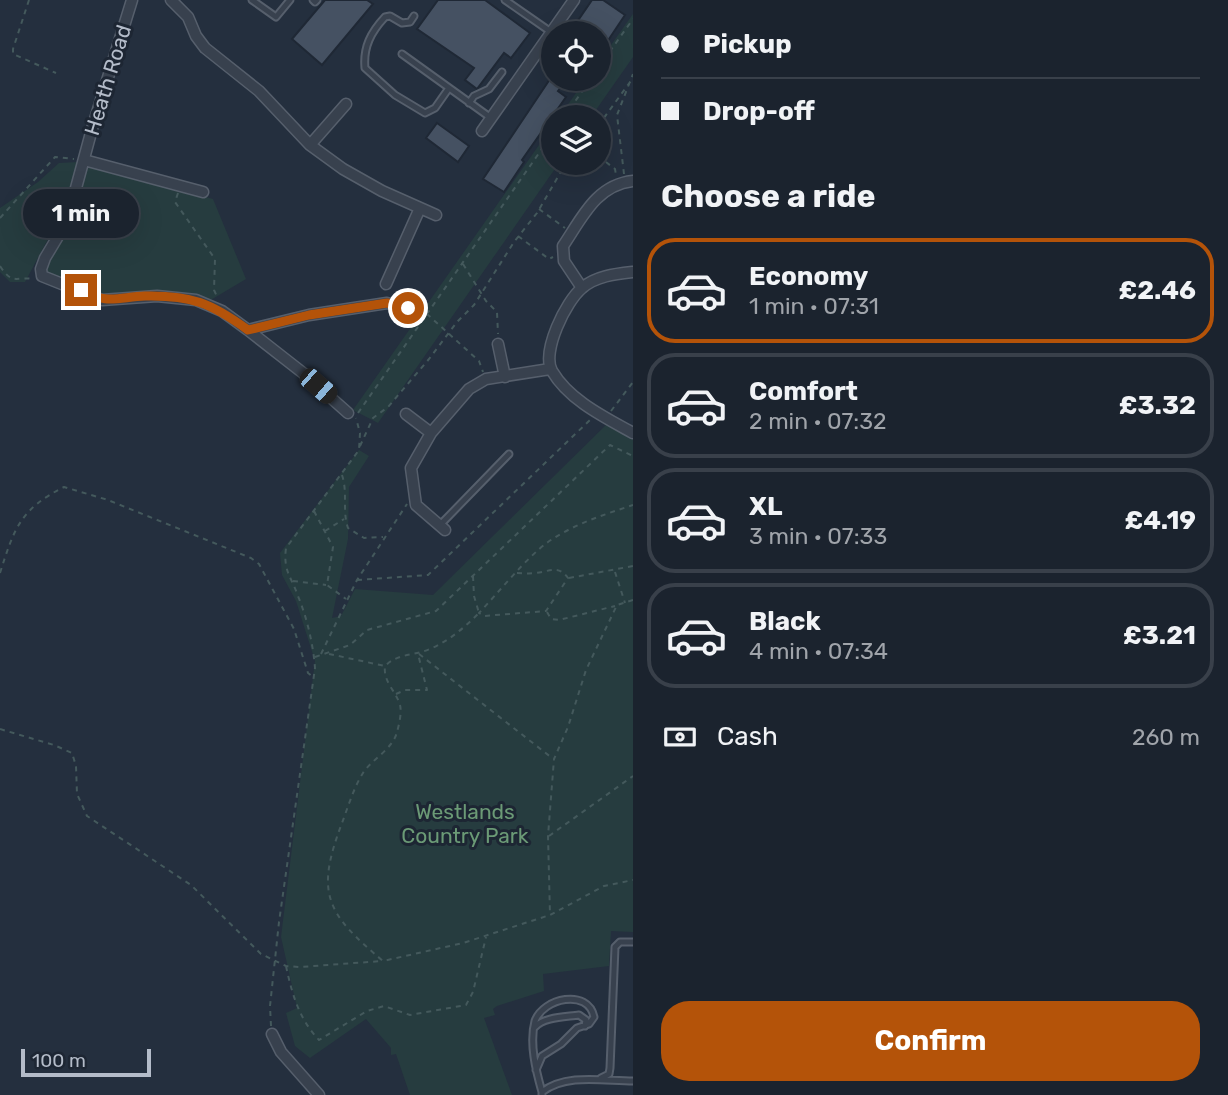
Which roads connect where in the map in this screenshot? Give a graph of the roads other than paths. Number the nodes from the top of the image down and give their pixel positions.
1 (132, 0) edge
2 (171, 0) edge
3 (252, 0) edge
4 (290, 0) edge
5 (574, 0) edge
6 (508, 1) edge
7 (414, 16) dead end
8 (559, 21) edge
9 (541, 24) edge
10 (541, 46) edge
11 (402, 54) dead end
12 (502, 72) dead end
13 (449, 88) junction
14 (469, 103) junction
15 (346, 104) dead end
16 (491, 118) junction
17 (482, 131) dead end
18 (310, 145) junction
19 (83, 160) junction
20 (625, 182) edge
21 (203, 192) dead end
22 (420, 208) junction
23 (436, 215) dead end
24 (633, 272) edge
25 (386, 284) dead end
26 (582, 288) junction
27 (408, 308) dead end
28 (248, 330) junction
29 (498, 344) road end
30 (550, 369) junction
31 (505, 377) junction
32 (348, 413) road end
33 (405, 414) dead end
34 (431, 433) junction
35 (633, 433) edge
36 (509, 454) dead end
37 (442, 527) joint
38 (633, 942) edge
39 (584, 1026) junction
40 (535, 1027) junction
41 (272, 1034) road end
42 (536, 1070) junction
43 (601, 1078) junction
44 (633, 1081) edge
45 (542, 1094) edge
46 (319, 1095) edge

1 - 19 street, Heath Road
2 - 18 street
3 - 4 lane
5 - 8 street
6 - 9 lane
7 - 13 lane
10 - 16 street
11 - 13 lane
12 - 14 lane
13 - 14 lane
14 - 16 lane
15 - 18 street
16 - 17 street
18 - 22 street
19 - 21 street
19 - 28 street, Heath Road
20 - 26 street
22 - 23 street
22 - 25 street
24 - 26 street
26 - 30 street
27 - 28 street
28 - 32 street
29 - 31 street
30 - 31 street
30 - 35 street
31 - 34 street
33 - 34 street
34 - 37 street
36 - 37 lane
38 - 43 lane
39 - 40 lane
39 - 40 lane
39 - 42 lane
40 - 42 lane
41 - 46 street
42 - 45 lane
43 - 44 lane
43 - 45 lane

